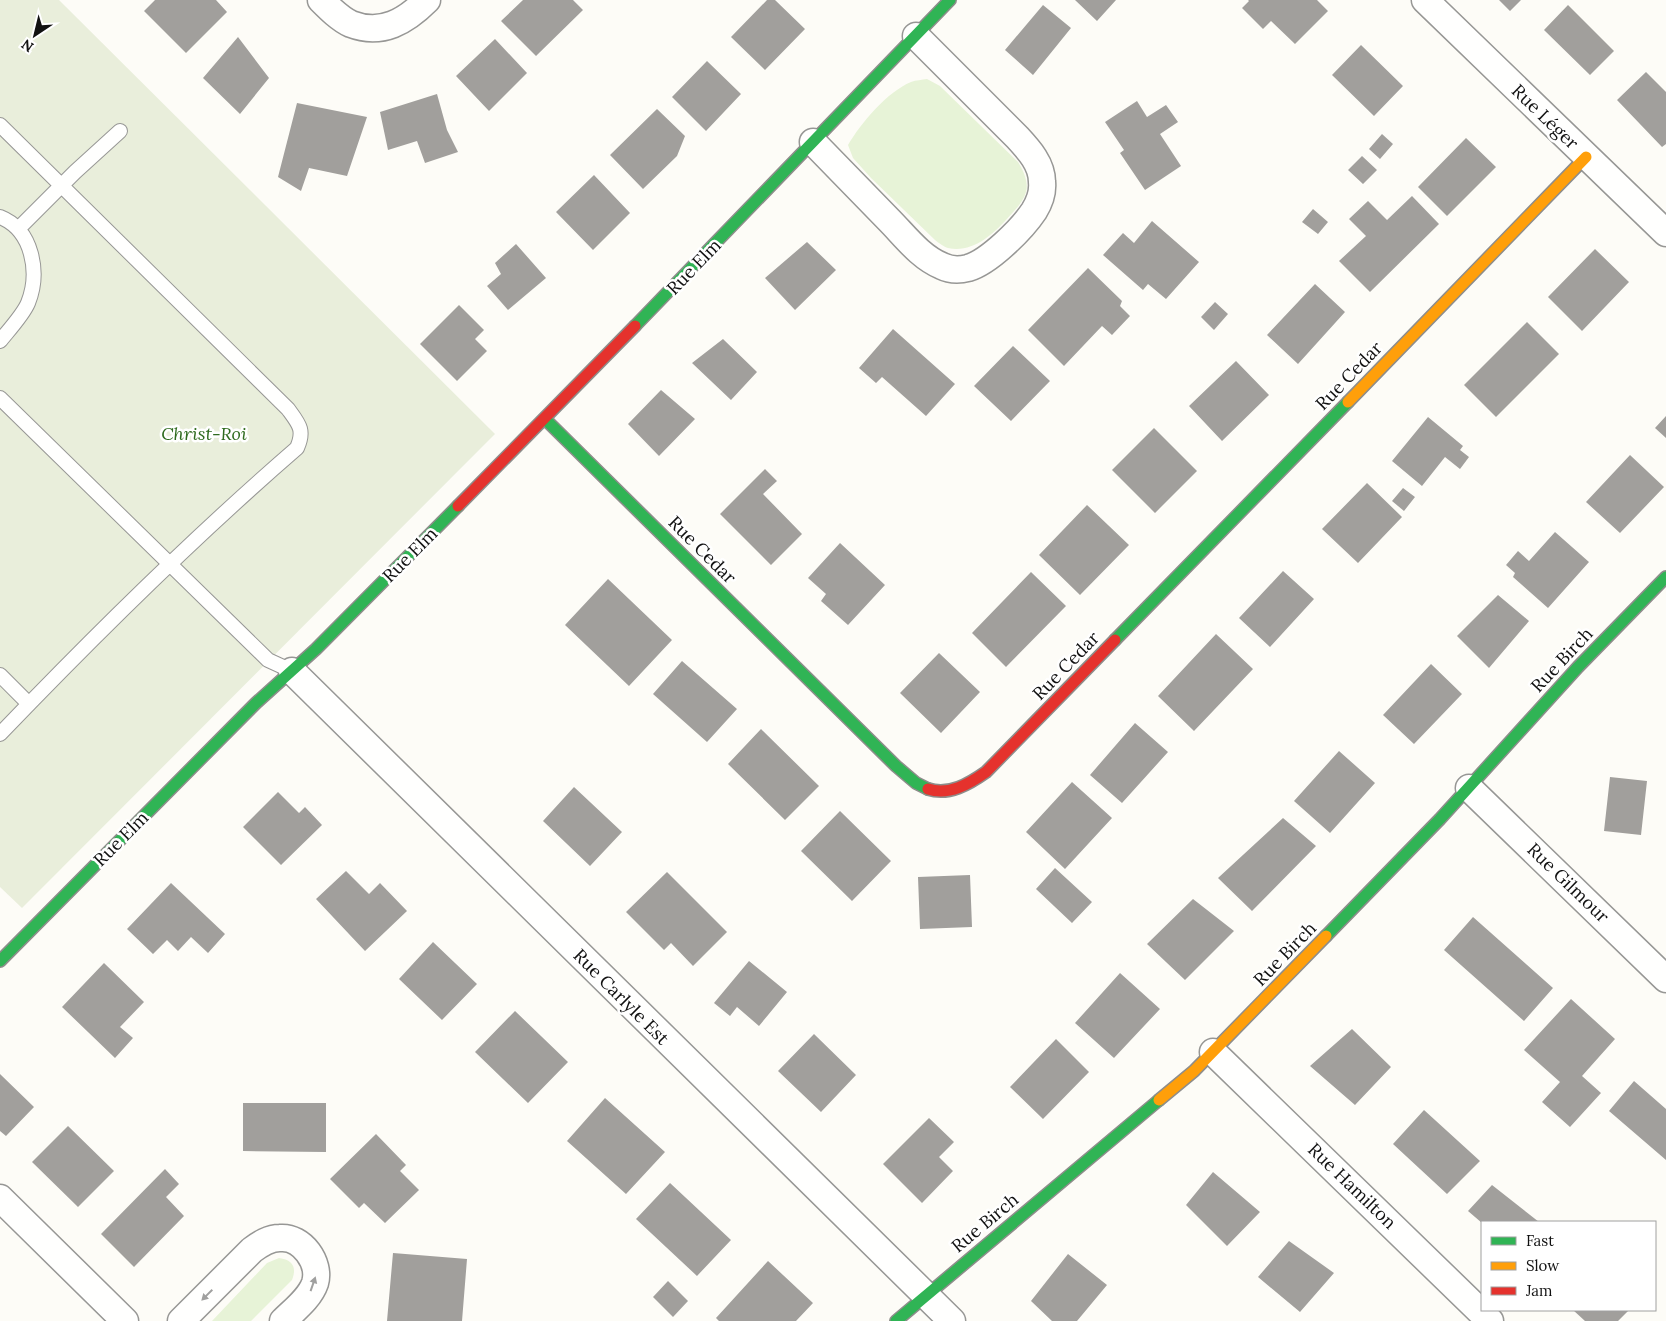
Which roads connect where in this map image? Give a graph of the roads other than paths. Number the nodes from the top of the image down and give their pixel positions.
1 (321, 0) edge
2 (428, 0) edge
3 (950, 0) edge
4 (1425, 0) edge
5 (916, 36) junction
6 (0, 125) edge
7 (120, 131) dead end
8 (814, 142) junction
9 (1586, 157) junction
10 (61, 186) junction
11 (0, 216) edge
12 (18, 229) junction
13 (1666, 233) edge
14 (0, 341) edge
15 (0, 398) edge
16 (545, 419) junction
17 (170, 564) junction
18 (1666, 577) edge
19 (292, 671) junction
20 (0, 675) edge
21 (29, 704) junction
22 (0, 734) edge
23 (1469, 788) junction
24 (0, 961) edge
25 (1666, 979) edge
26 (1214, 1052) junction
27 (0, 1198) edge
28 (925, 1295) junction
29 (125, 1321) edge
30 (181, 1321) edge
31 (283, 1321) edge
32 (896, 1321) edge
33 (952, 1321) edge
34 (1490, 1321) edge

1 - 2 street
3 - 5 street, Rue Elm
4 - 9 street, Rue Léger
5 - 8 street, Rue Elm
5 - 8 street
6 - 10 lane
7 - 10 lane
8 - 16 street, Rue Elm
9 - 13 street, Rue Léger
9 - 16 street, Rue Cedar
10 - 12 lane
10 - 17 lane
11 - 12 lane
12 - 14 lane
15 - 17 lane
16 - 19 street, Rue Elm
17 - 19 lane
17 - 21 lane
18 - 23 street, Rue Birch
19 - 24 street, Rue Elm
19 - 28 street, Rue Carlyle Est
20 - 21 lane
21 - 22 lane
23 - 25 street, Rue Gilmour
23 - 26 street, Rue Birch
26 - 28 street, Rue Birch
26 - 34 street, Rue Hamilton
27 - 29 street
28 - 32 street, Rue Birch
28 - 33 street, Rue Carlyle Est
31 -> 30 street

